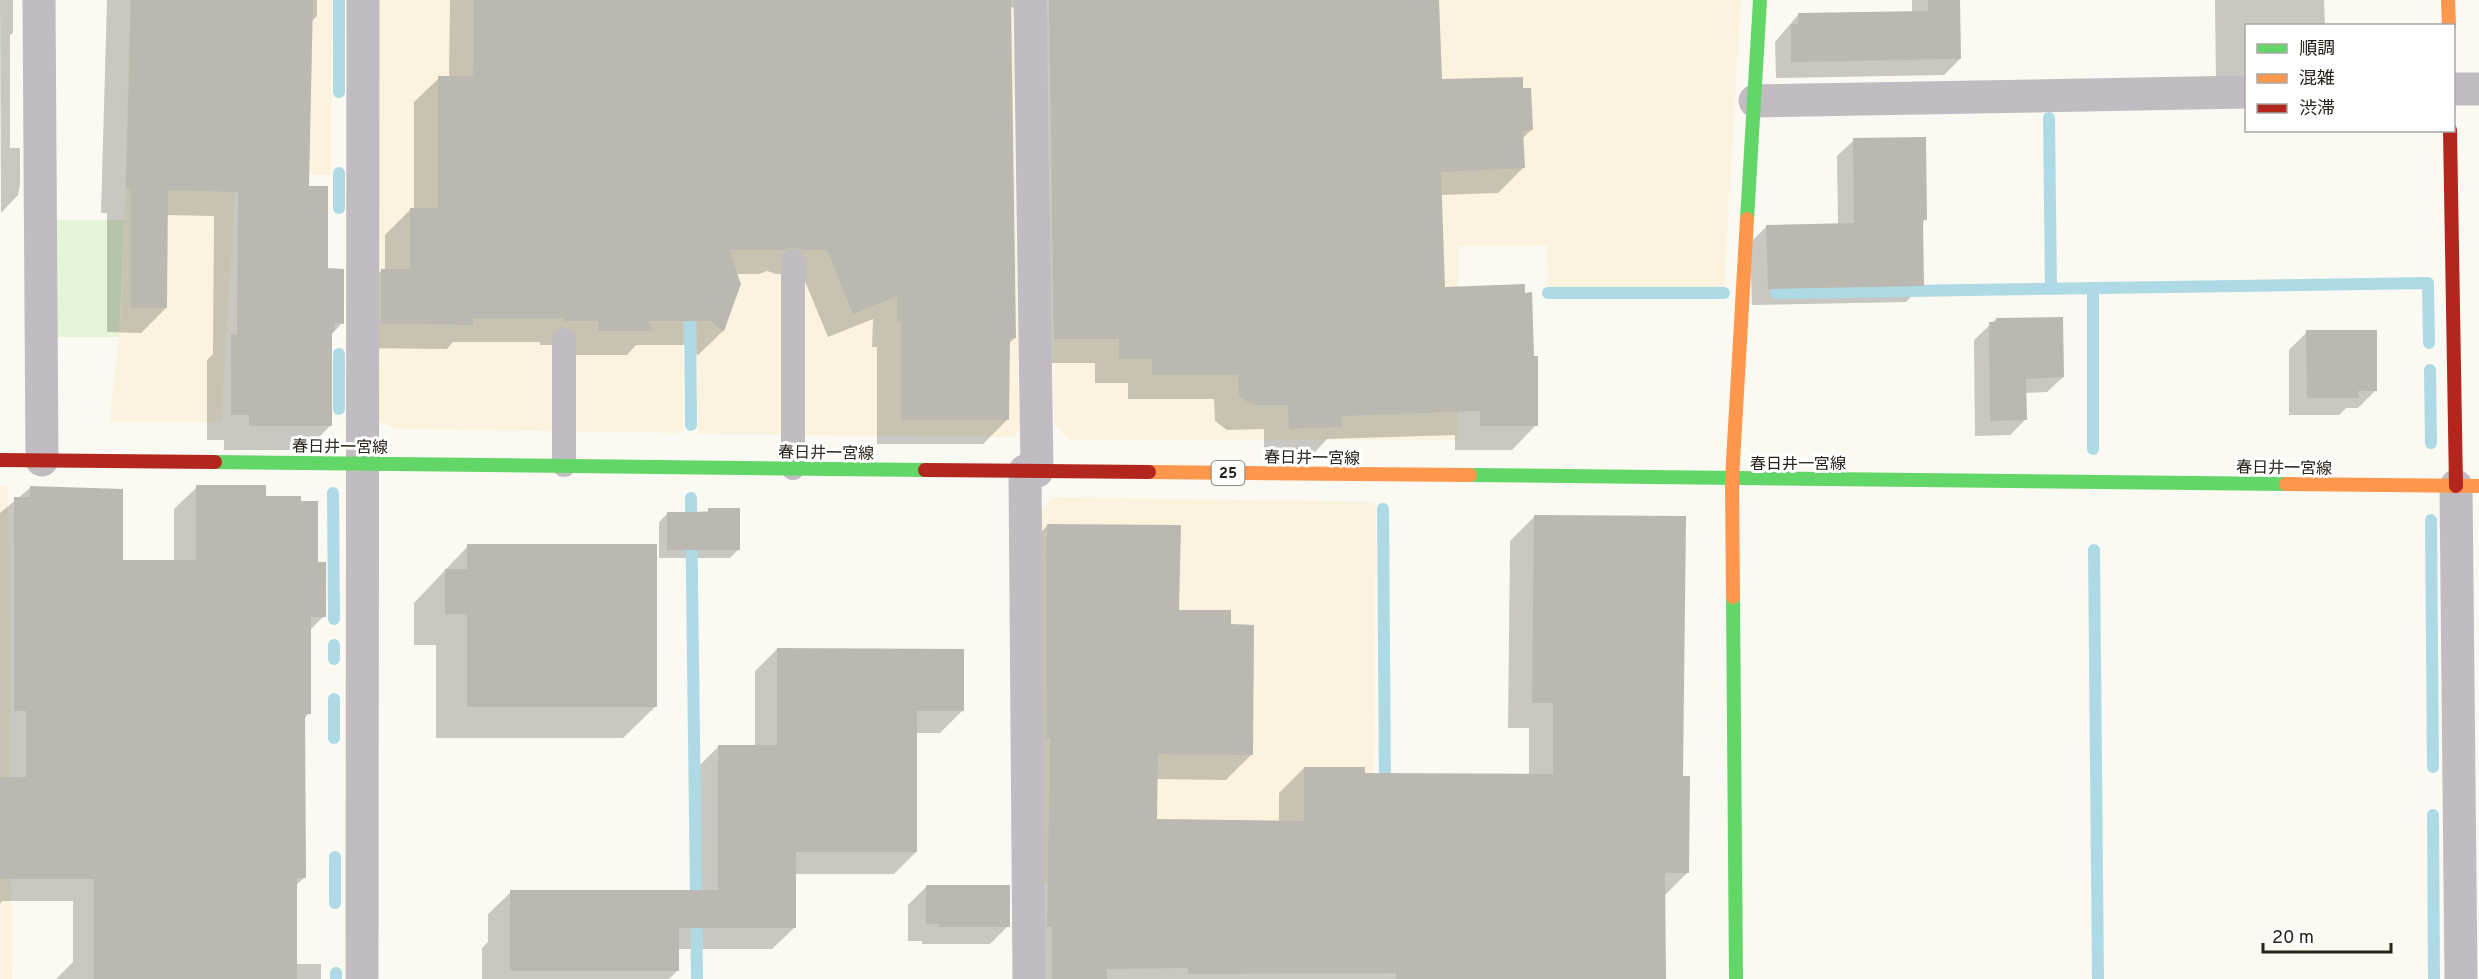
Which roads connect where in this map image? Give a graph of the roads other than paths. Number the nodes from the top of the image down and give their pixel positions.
1 (39, 0) edge
2 (363, 0) edge
3 (1030, 0) edge
4 (1760, 0) edge
5 (2448, 0) edge
6 (2449, 24) edge
7 (2455, 89) edge
8 (2479, 89) edge
9 (2245, 92) edge
10 (1755, 101) junction
11 (2450, 132) edge
12 (793, 261) dead end
13 (564, 340) dead end
14 (0, 460) edge
15 (42, 460) junction
16 (361, 462) junction
17 (564, 465) junction
18 (793, 468) junction
19 (1031, 471) junction
20 (1732, 479) junction
21 (2467, 486) edge
22 (362, 979) edge
23 (1029, 979) edge
24 (1736, 979) edge
25 (2461, 979) edge

1 - 15 street
2 - 16 street
3 - 19 street
4 - 10 main road
5 - 6 main road
7 - 8 street
9 - 10 street
10 - 20 main road
11 - 21 main road
12 - 18 lane
13 - 17 lane
14 - 15 main road, 春日井一宮線 / 25
15 - 16 main road, 春日井一宮線 / 25
16 - 17 main road, 春日井一宮線 / 25
16 - 22 street
17 - 18 main road, 春日井一宮線 / 25
18 - 19 main road, 春日井一宮線 / 25
19 - 20 main road, 春日井一宮線 / 25
19 - 23 street
20 - 21 main road, 春日井一宮線 / 25
20 - 24 main road
21 - 25 street

